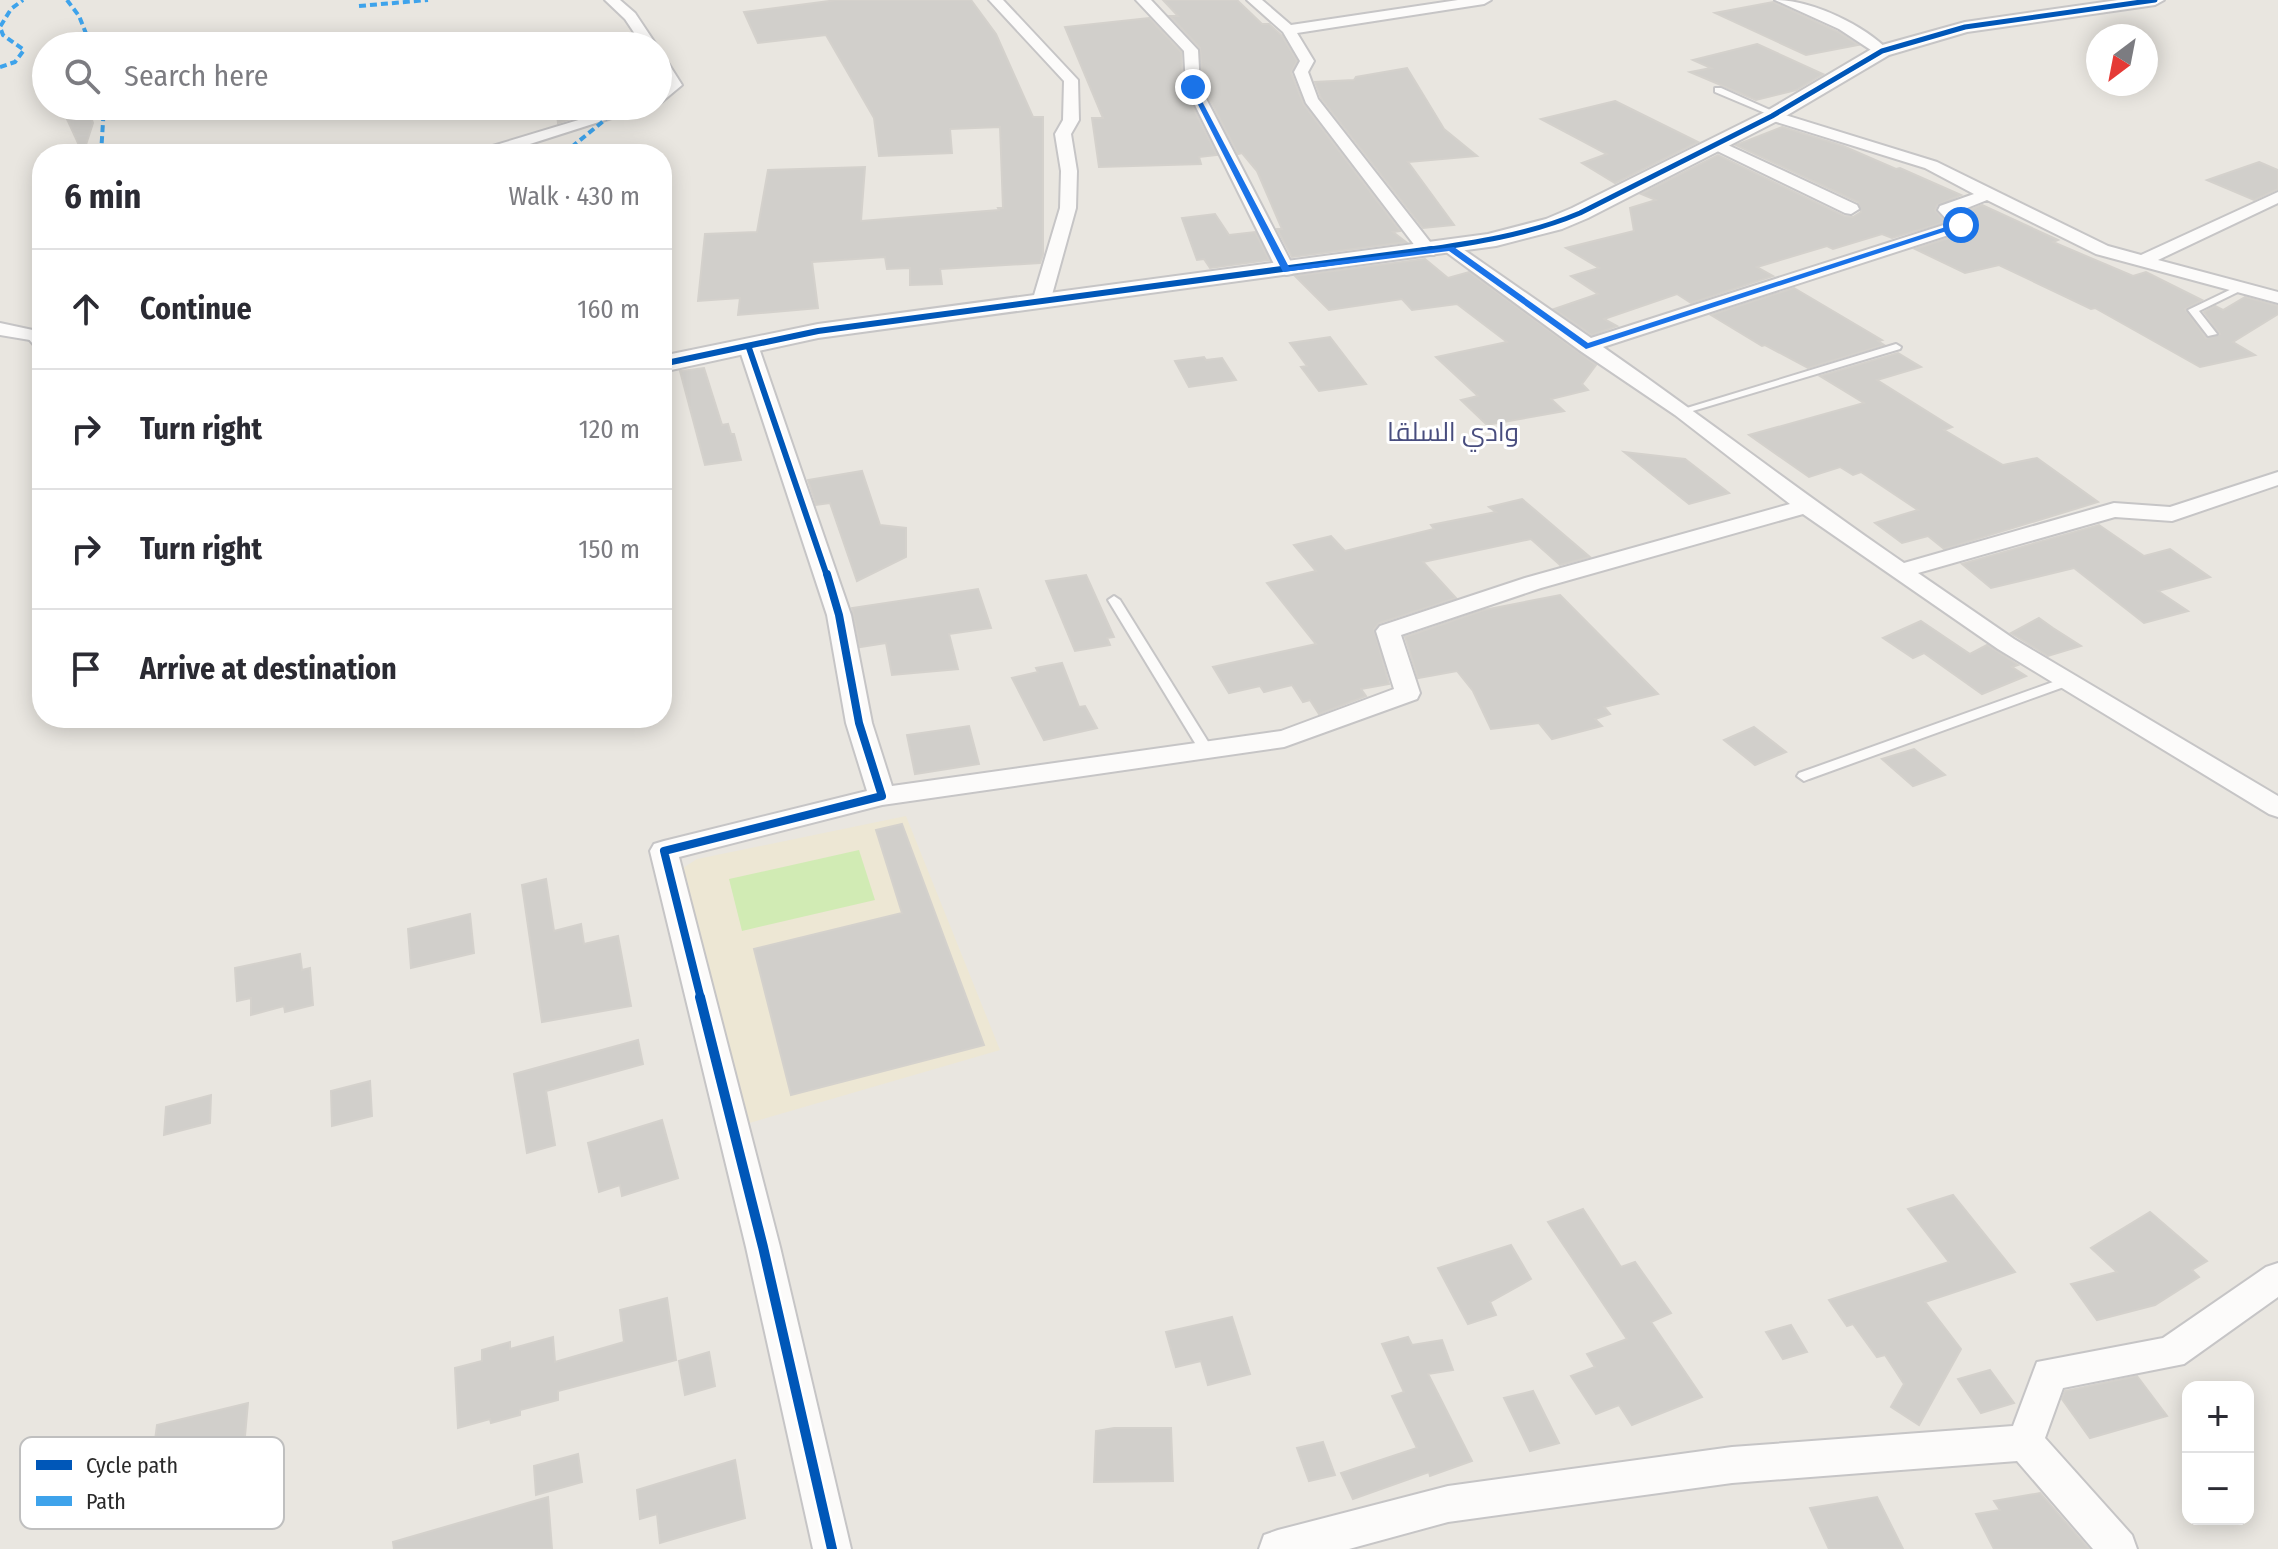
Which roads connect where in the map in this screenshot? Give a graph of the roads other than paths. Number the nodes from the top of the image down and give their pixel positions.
1 (612, 0) edge
2 (996, 0) edge
3 (1143, 0) edge
4 (1254, 0) edge
5 (1484, 0) edge
6 (1782, 0) edge
7 (2155, 0) edge
8 (1288, 30) junction
9 (641, 32) edge
10 (1882, 51) junction
11 (1718, 90) dead end
12 (1773, 115) junction
13 (595, 120) edge
14 (515, 144) edge
15 (1717, 145) junction
16 (1986, 195) junction
17 (2278, 197) edge
18 (1851, 209) dead end
19 (1440, 250) junction
20 (2140, 262) junction
21 (1286, 270) junction
22 (2241, 288) junction
23 (2278, 298) edge
24 (1041, 302) junction
25 (0, 329) edge
26 (2212, 334) dead end
27 (32, 336) edge
28 (1586, 346) junction
29 (1896, 347) dead end
30 (749, 348) junction
31 (672, 362) edge
32 (1682, 411) junction
33 (2278, 478) edge
34 (1806, 506) junction
35 (1900, 571) junction
36 (1114, 600) dead end
37 (2067, 681) junction
38 (1205, 748) junction
39 (1804, 776) dead end
40 (882, 796) junction
41 (2278, 808) edge
42 (2278, 1278) edge
43 (2025, 1443) junction
44 (832, 1549) edge
45 (1278, 1549) edge
46 (2118, 1549) edge

1 - 9 street
2 - 24 street
3 - 21 street
4 - 8 street
5 - 8 street
6 - 10 street
7 - 10 street
8 - 19 street
10 - 12 street
11 - 12 lane
12 - 15 street
12 - 16 street
13 - 14 street
15 - 18 street
15 - 19 street
16 - 20 street
16 - 28 street
17 - 20 street
19 - 21 street
19 - 28 street
20 - 22 street
21 - 24 street
22 - 23 street
22 - 26 lane
24 - 30 street
25 - 27 street
28 - 32 street
29 - 32 lane
30 - 31 street
30 - 40 street
32 - 34 street
33 - 35 street
34 - 35 street
34 - 38 street
35 - 37 street
36 - 38 lane
37 - 39 lane
37 - 41 street
38 - 40 street
40 - 44 street
42 - 43 street
43 - 45 street
43 - 46 street

